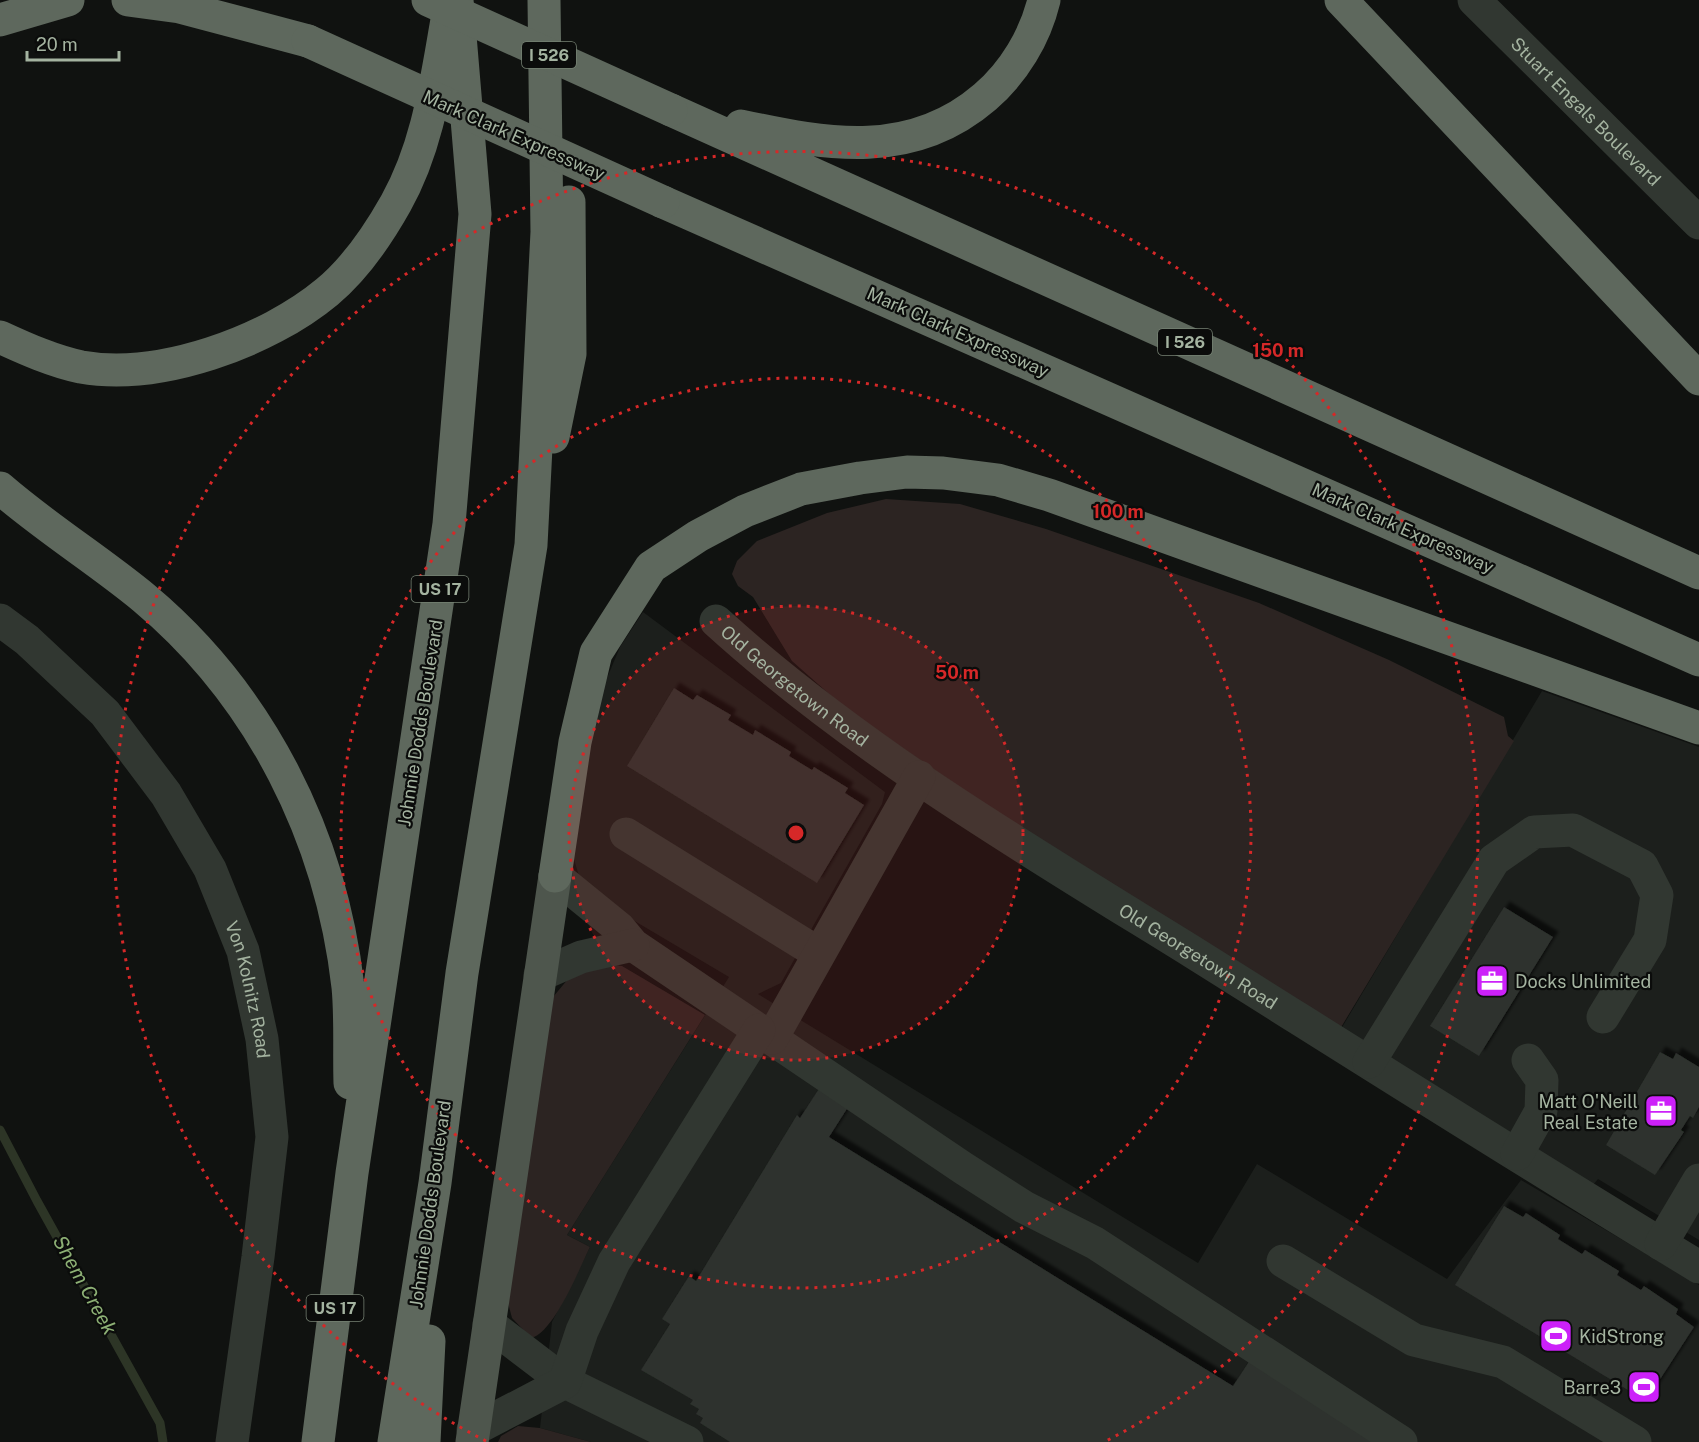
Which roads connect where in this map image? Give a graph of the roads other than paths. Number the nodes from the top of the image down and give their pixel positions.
1 (68, 0) edge
2 (128, 0) edge
3 (219, 0) edge
4 (428, 0) edge
5 (450, 0) edge
6 (458, 0) edge
7 (544, 0) edge
8 (565, 0) edge
9 (1044, 0) edge
10 (1341, 0) edge
11 (1474, 0) edge
12 (0, 20) edge
13 (308, 41) junction
14 (671, 111) junction
15 (1699, 223) edge
16 (0, 337) edge
17 (1699, 379) edge
18 (0, 488) edge
19 (531, 545) junction
20 (1699, 573) edge
21 (0, 620) edge
22 (716, 621) dead end
23 (1699, 660) edge
24 (1699, 728) edge
25 (919, 777) junction
26 (626, 834) dead end
27 (555, 876) junction
28 (633, 945) junction
29 (818, 953) junction
30 (540, 975) junction
31 (1603, 1017) dead end
32 (765, 1034) junction
33 (1528, 1060) dead end
34 (1369, 1062) junction
35 (1517, 1155) junction
36 (352, 1173) junction
37 (1699, 1180) edge
38 (435, 1183) junction
39 (1661, 1244) junction
40 (1283, 1261) dead end
41 (1699, 1267) edge
42 (489, 1324) junction
43 (565, 1382) junction
44 (472, 1436) edge
45 (681, 1440) edge
46 (231, 1442) edge
47 (318, 1442) edge
48 (394, 1442) edge
49 (424, 1442) edge
50 (1401, 1442) edge
51 (1635, 1442) edge

1 - 12 highway
2 - 13 highway
3 - 13 highway, Mark Clark Expressway
4 - 14 highway, I 526, bridge
5 - 16 highway
6 - 36 highway, Johnnie Dodds Boulevard / US 17
7 - 19 highway, Johnnie Dodds Boulevard
8 - 19 highway
9 - 14 highway
10 - 17 highway
11 - 15 street, Stuart Engals Boulevard
13 - 23 highway, Mark Clark Expressway, bridge
14 - 20 highway, I 526
18 - 36 highway
19 - 38 highway, Johnnie Dodds Boulevard
21 - 46 street, Von Kolnitz Road
22 - 25 street, Old Georgetown Road
24 - 27 highway
25 - 29 street
25 - 34 street, Old Georgetown Road
26 - 29 street
27 - 28 street
27 - 30 main road
28 - 30 street
28 - 32 street
29 - 32 street
30 - 42 main road
31 - 34 street
32 - 43 street
32 - 50 street
33 - 35 street
34 - 35 street, Old Georgetown Road
35 - 39 street, Old Georgetown Road
36 - 47 highway, Johnnie Dodds Boulevard / US 17
37 - 39 street
38 - 48 highway, Johnnie Dodds Boulevard
38 - 49 highway
39 - 41 street, Old Georgetown Road
40 - 51 street
42 - 43 street
42 - 44 main road
43 - 44 street
43 - 45 street

